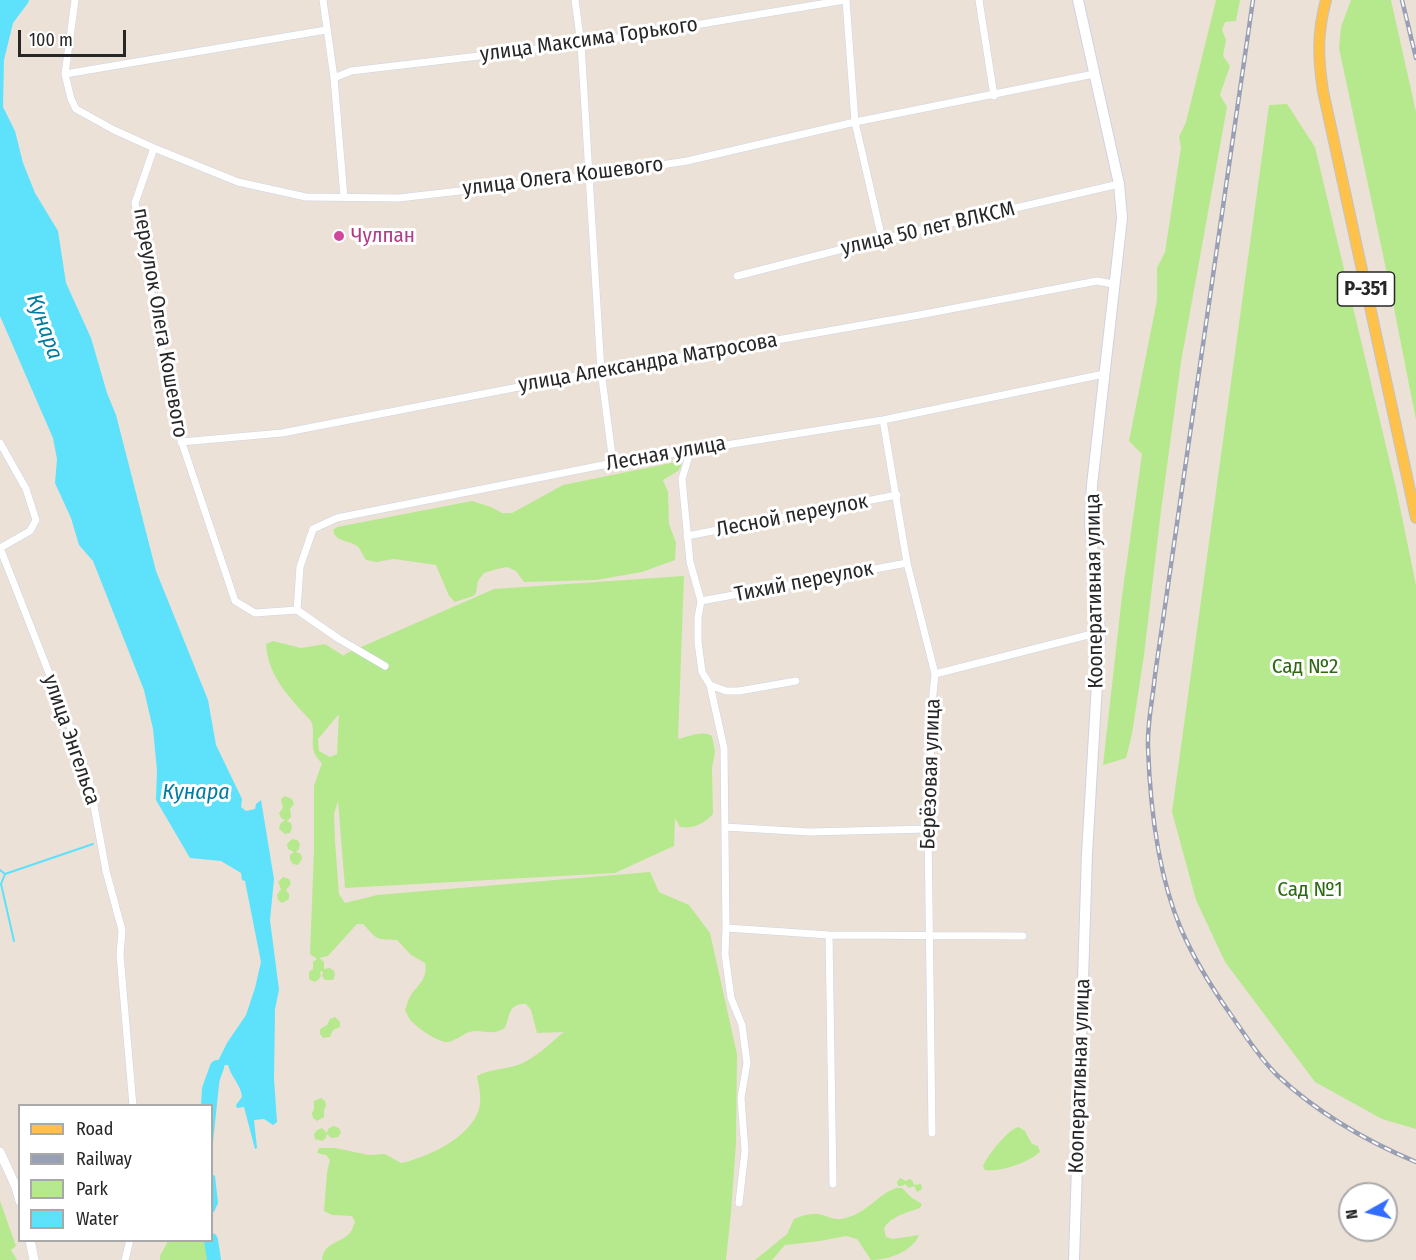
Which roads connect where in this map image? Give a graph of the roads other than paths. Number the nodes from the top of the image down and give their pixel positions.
1 (75, 0) edge
2 (323, 0) edge
3 (575, 0) edge
4 (846, 0) edge
5 (979, 0) edge
6 (1077, 0) edge
7 (1326, 0) edge
8 (326, 30) junction
9 (581, 44) junction
10 (65, 74) junction
11 (1094, 74) junction
12 (334, 78) junction
13 (994, 96) junction
14 (855, 122) junction
15 (154, 148) junction
16 (590, 176) junction
17 (1119, 184) junction
18 (344, 197) junction
19 (882, 239) junction
20 (737, 276) dead end
21 (1113, 284) junction
22 (601, 370) junction
23 (1104, 375) junction
24 (884, 420) junction
25 (181, 442) junction
26 (0, 443) edge
27 (691, 449) junction
28 (613, 463) junction
29 (897, 495) junction
30 (1416, 518) edge
31 (687, 536) junction
32 (907, 563) junction
33 (701, 601) junction
34 (297, 610) junction
35 (1100, 632) junction
36 (385, 666) dead end
37 (935, 674) junction
38 (796, 681) dead end
39 (710, 685) junction
40 (726, 827) junction
41 (928, 829) junction
42 (726, 928) junction
43 (829, 936) junction
44 (1023, 936) dead end
45 (930, 937) junction
46 (133, 1104) edge
47 (932, 1133) dead end
48 (0, 1152) edge
49 (833, 1184) dead end
50 (18, 1194) edge
51 (739, 1203) dead end
52 (30, 1242) edge
53 (130, 1242) edge
54 (34, 1260) edge
55 (125, 1260) edge
56 (1074, 1260) edge

1 - 10 street
2 - 8 street
3 - 9 street
4 - 9 street, улица Максима Горького
4 - 14 street
5 - 13 street
6 - 11 main road, Кооперативная улица
7 - 30 main road, Р-351
8 - 10 street
8 - 12 street
9 - 12 street, улица Максима Горького
9 - 16 street
10 - 15 street, улица Олега Кошевого
11 - 13 street, улица Олега Кошевого
11 - 17 main road, Кооперативная улица
12 - 18 street
13 - 14 street, улица Олега Кошевого
14 - 16 street, улица Олега Кошевого
14 - 19 street
15 - 18 street, улица Олега Кошевого
15 - 25 street, переулок Олега Кошевого
16 - 18 street, улица Олега Кошевого
16 - 22 street
17 - 19 street, улица 50 лет ВЛКСМ
17 - 21 main road, Кооперативная улица
19 - 20 street, улица 50 лет ВЛКСМ
21 - 22 street, улица Александра Матросова
21 - 23 main road, Кооперативная улица
22 - 25 street, улица Александра Матросова
22 - 28 street
23 - 24 street, Лесная улица
23 - 35 main road, Кооперативная улица
24 - 27 street, Лесная улица
24 - 29 street, Берёзовая улица
25 - 34 street, переулок Олега Кошевого
26 - 46 street, улица Энгельса
27 - 28 street, Лесная улица
27 - 31 street
28 - 34 street, Лесная улица
29 - 31 street, Лесной переулок
29 - 32 street, Берёзовая улица
31 - 33 street
32 - 33 street, Тихий переулок
32 - 37 street, Берёзовая улица
33 - 39 street
34 - 36 street
35 - 37 street
35 - 56 main road, Кооперативная улица
37 - 41 street, Берёзовая улица
38 - 39 street
39 - 40 street
40 - 41 street
40 - 42 street
41 - 45 street, Берёзовая улица
42 - 43 street
42 - 51 street
43 - 45 street
43 - 49 street
44 - 45 street
45 - 47 street, Берёзовая улица
48 - 50 street
52 - 54 street
53 - 55 street

